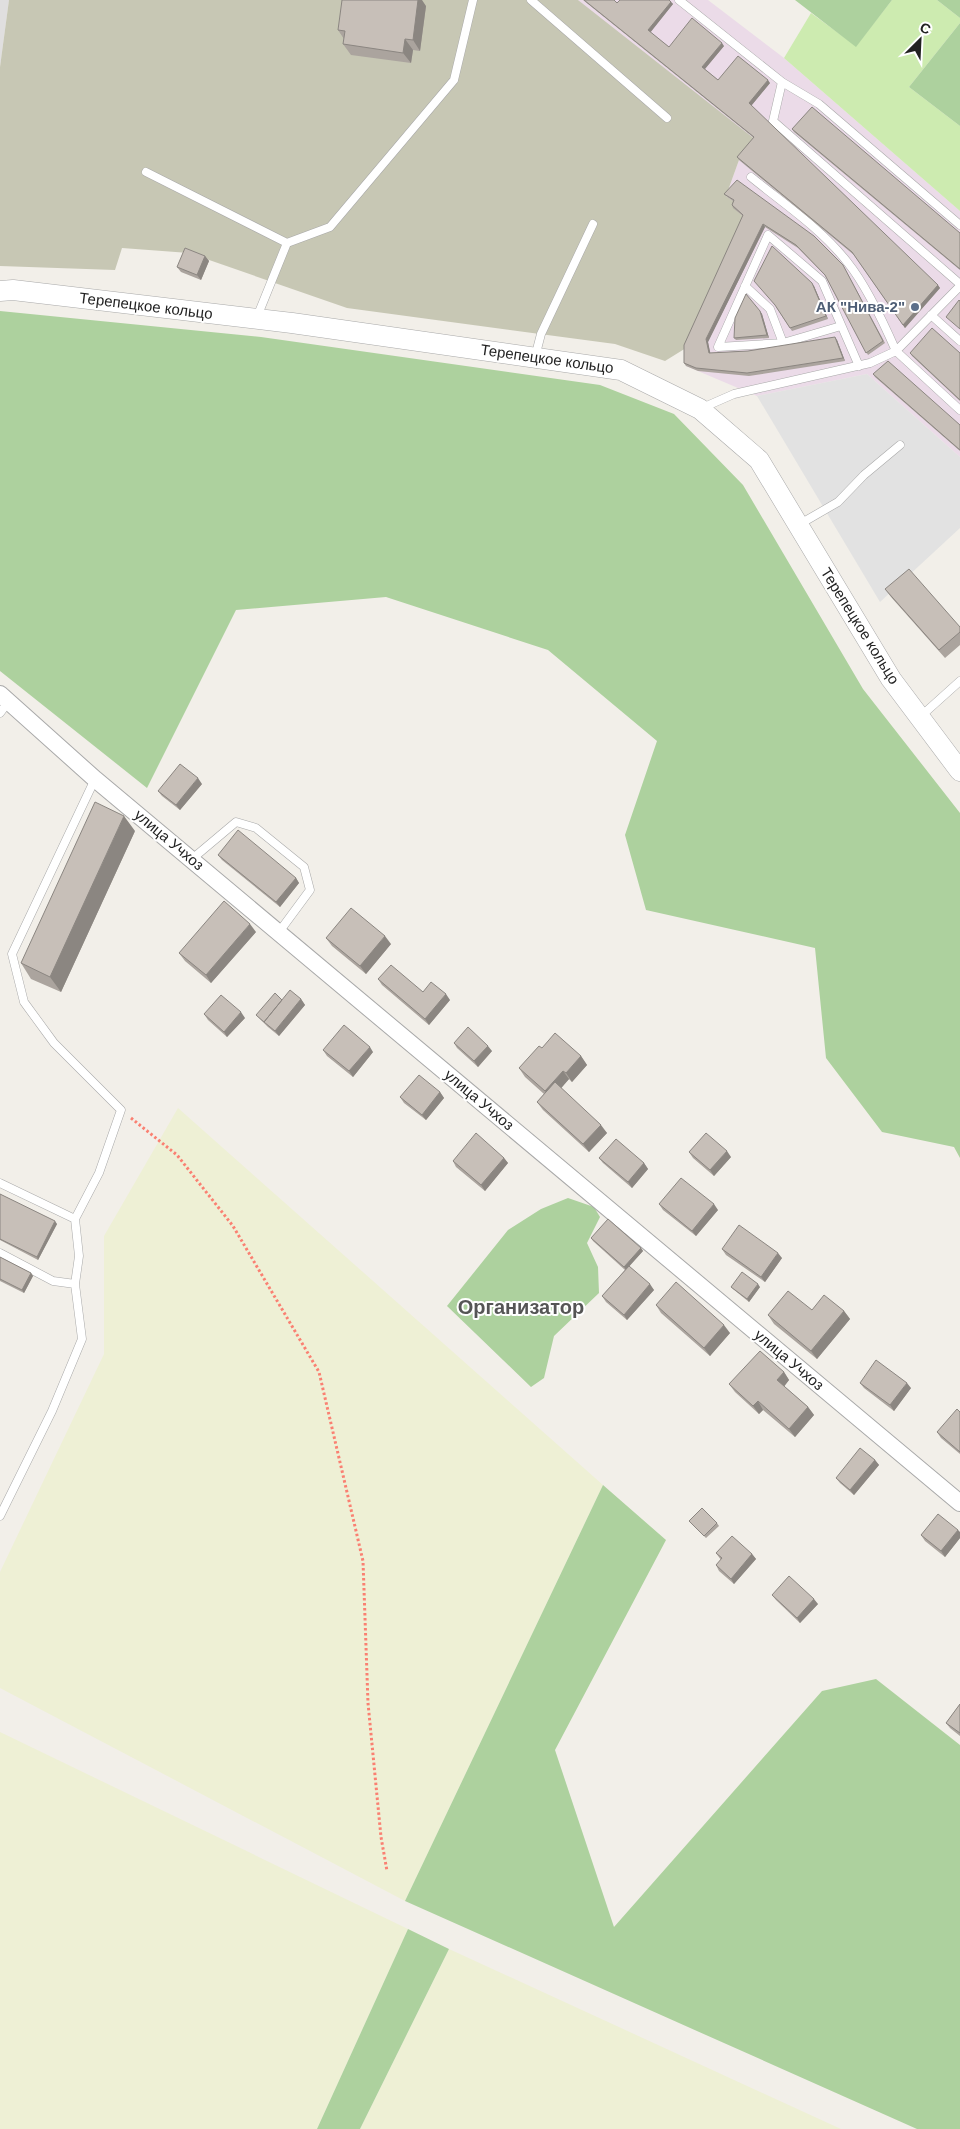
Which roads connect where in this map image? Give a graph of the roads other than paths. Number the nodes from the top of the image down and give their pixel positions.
1 (473, 0) edge
2 (531, 0) edge
3 (679, 0) edge
4 (782, 82) junction
5 (667, 118) dead end
6 (146, 172) dead end
7 (751, 177) dead end
8 (593, 224) dead end
9 (960, 225) edge
10 (287, 243) junction
11 (960, 285) edge
12 (745, 286) junction
13 (0, 291) edge
14 (931, 315) junction
15 (256, 319) junction
16 (841, 326) junction
17 (960, 341) edge
18 (783, 343) junction
19 (896, 350) junction
20 (535, 357) junction
21 (859, 366) junction
22 (700, 409) junction
23 (960, 410) edge
24 (900, 445) dead end
25 (798, 525) junction
26 (960, 681) edge
27 (3, 702) edge
28 (920, 717) junction
29 (960, 771) edge
30 (95, 779) junction
31 (192, 859) junction
32 (279, 932) junction
33 (0, 1183) edge
34 (75, 1219) junction
35 (0, 1254) edge
36 (75, 1284) junction
37 (960, 1503) edge
38 (0, 1516) edge

1 - 10 lane
2 - 5 lane
3 - 4 lane
4 - 9 lane
4 - 11 lane
6 - 10 lane
7 - 19 lane
8 - 20 lane
10 - 15 lane
11 - 14 lane
12 - 16 lane
12 - 18 lane
12 - 18 lane
13 - 15 street, Терепецкое кольцо
14 - 17 lane
14 - 19 lane
15 - 20 street, Терепецкое кольцо
16 - 18 lane
16 - 21 lane
19 - 21 lane
19 - 23 lane
20 - 22 street, Терепецкое кольцо
21 - 22 lane
22 - 25 street, Терепецкое кольцо
24 - 25 lane
25 - 28 street, Терепецкое кольцо
26 - 28 lane
27 - 30 street, улица Учхоз
28 - 29 street, Терепецкое кольцо
30 - 31 street, улица Учхоз
30 - 34 lane
31 - 32 street, улица Учхоз
31 - 32 lane
32 - 37 street, улица Учхоз
33 - 34 lane
34 - 36 lane
35 - 36 lane
36 - 38 lane

